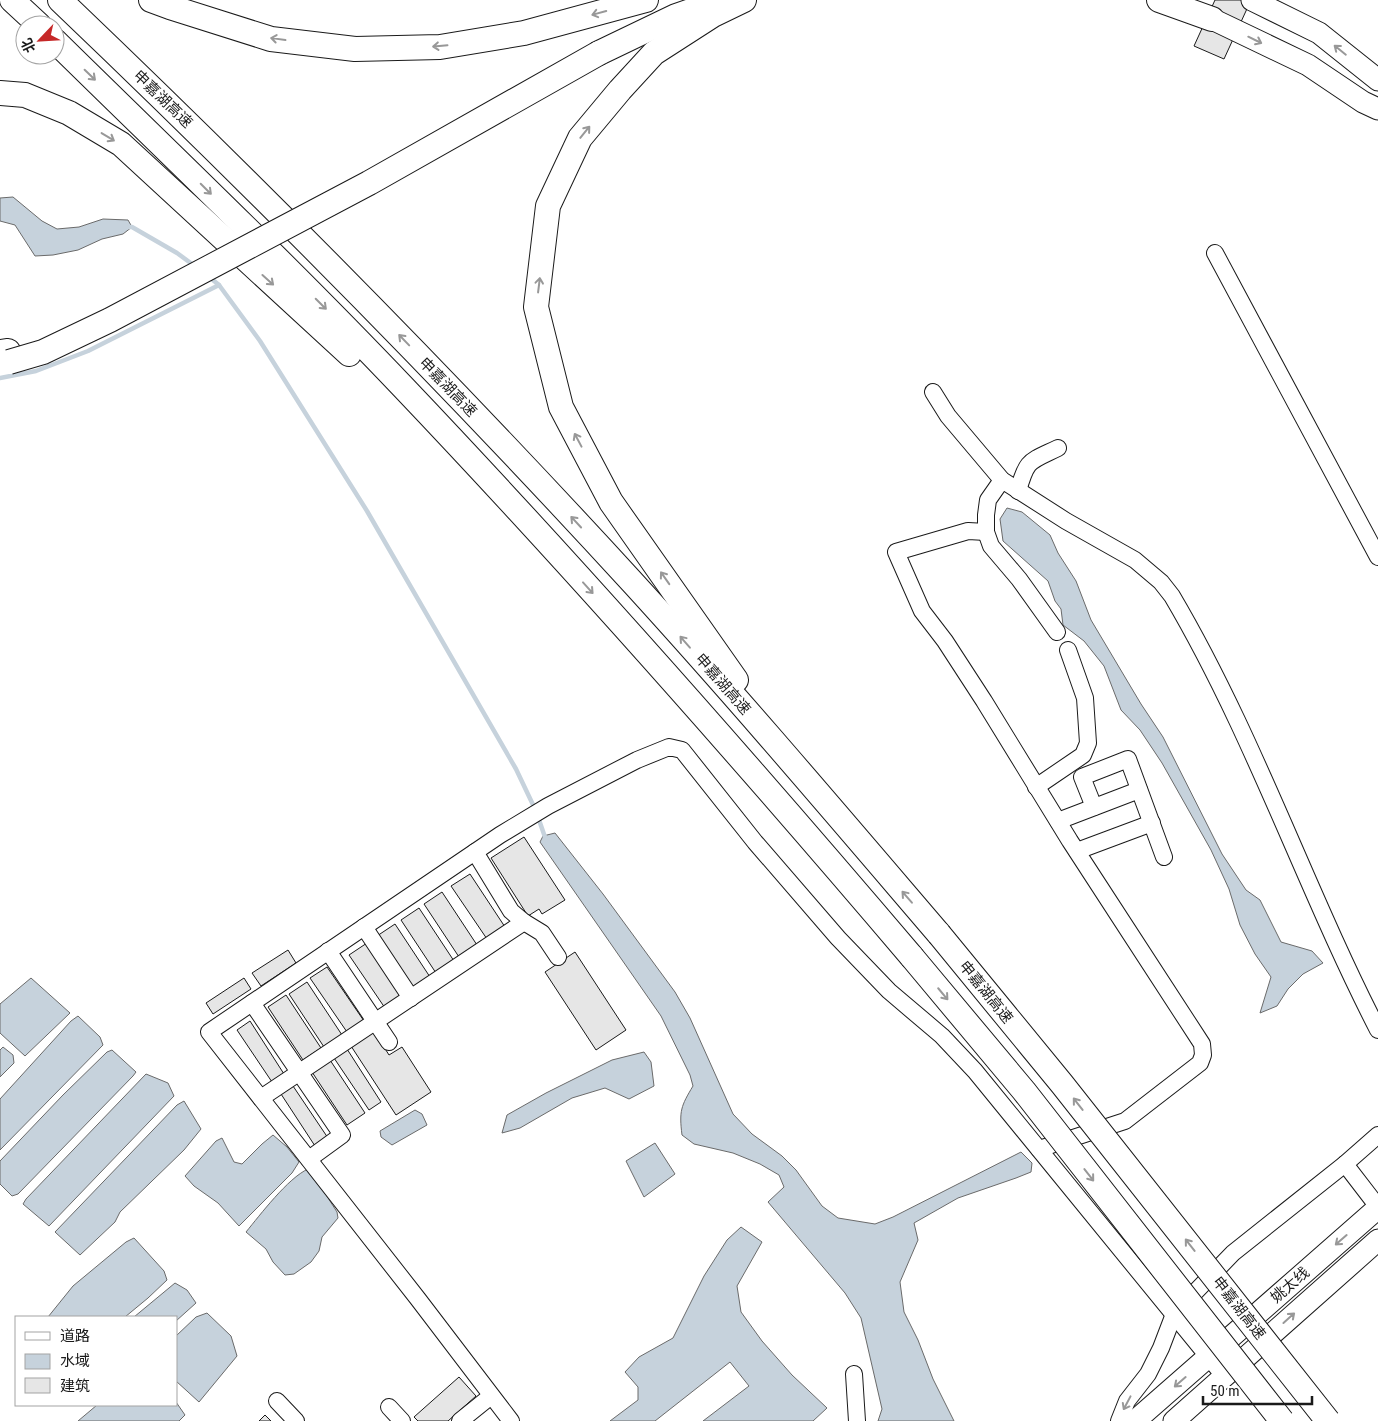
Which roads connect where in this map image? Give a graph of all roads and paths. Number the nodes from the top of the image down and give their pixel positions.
1 (12, 0) edge
2 (60, 0) edge
3 (151, 0) edge
4 (646, 0) edge
5 (693, 0) edge
6 (725, 0) edge
7 (744, 0) edge
8 (1159, 0) edge
9 (1252, 0) edge
10 (28, 15) edge
11 (1212, 18) joint
12 (597, 49) junction
13 (65, 51) edge
14 (1378, 80) edge
15 (0, 93) edge
16 (1378, 109) edge
17 (1215, 253) dead end
18 (4, 357) edge
19 (933, 392) dead end
20 (1058, 448) dead end
21 (1002, 480) junction
22 (1018, 491) junction
23 (510, 500) junction
24 (986, 532) junction
25 (1378, 557) edge
26 (1057, 632) dead end
27 (1068, 650) dead end
28 (803, 775) junction
29 (1036, 787) junction
30 (1139, 790) junction
31 (1094, 807) junction
32 (1058, 821) junction
33 (1152, 823) junction
34 (1077, 851) junction
35 (475, 852) junction
36 (1164, 857) dead end
37 (524, 922) junction
38 (364, 927) junction
39 (328, 951) junction
40 (558, 957) dead end
41 (411, 998) junction
42 (252, 1003) junction
43 (376, 1022) junction
44 (1378, 1030) edge
45 (389, 1042) dead end
46 (299, 1072) junction
47 (261, 1098) junction
48 (1378, 1135) edge
49 (1039, 1150) junction
50 (309, 1159) junction
51 (1345, 1164) junction
52 (1378, 1207) edge
53 (1378, 1240) edge
54 (1174, 1314) junction
55 (1209, 1357) junction
56 (854, 1374) dead end
57 (1224, 1376) junction
58 (491, 1396) junction
59 (277, 1402) dead end
60 (389, 1407) dead end
61 (296, 1421) edge
62 (402, 1421) edge
63 (460, 1421) edge
64 (511, 1421) edge
65 (857, 1421) edge
66 (1119, 1421) edge
67 (1135, 1421) edge
68 (1174, 1421) edge
69 (1282, 1421) edge
70 (1328, 1421) edge

1 - 10 highway
28 -> 2 highway, 申嘉湖高速
4 -> 3 highway
5 - 12 highway
6 - 12 highway
28 -> 7 highway
8 - 11 highway
14 -> 9 main road
11 -> 16 main road
12 - 18 highway
13 -> 23 highway
15 -> 23 highway
17 - 25 street
19 - 21 street
20 - 22 street
21 - 22 street
21 - 24 street
22 - 44 street
23 -> 69 highway, bridge
24 - 26 street
24 - 29 street
27 - 29 street
70 -> 28 highway, 申嘉湖高速, bridge
29 - 32 street
30 - 31 street
30 - 31 street
30 - 33 street
31 - 32 street
32 - 34 street
33 - 34 street
33 - 36 street
34 - 49 street
35 - 37 street
35 - 38 street
35 - 49 street
37 - 40 street
37 - 41 street
38 - 39 street
38 - 41 street
39 - 42 street
39 - 43 street
41 - 43 street
42 - 46 street
42 - 47 street
43 - 45 street
43 - 46 street
46 - 47 street
46 - 50 street
47 - 50 street
48 - 51 street
49 - 54 street
50 - 58 street
51 - 52 street
51 - 54 street
52 -> 55 main road, 姚太线
57 -> 53 main road, 姚太线
54 - 55 street
54 -> 66 street
55 - 57 street
55 -> 67 main road, 姚太线
56 - 65 street
57 - 68 main road, 姚太线
58 - 63 street
58 - 64 street
59 - 61 street
60 - 62 street

